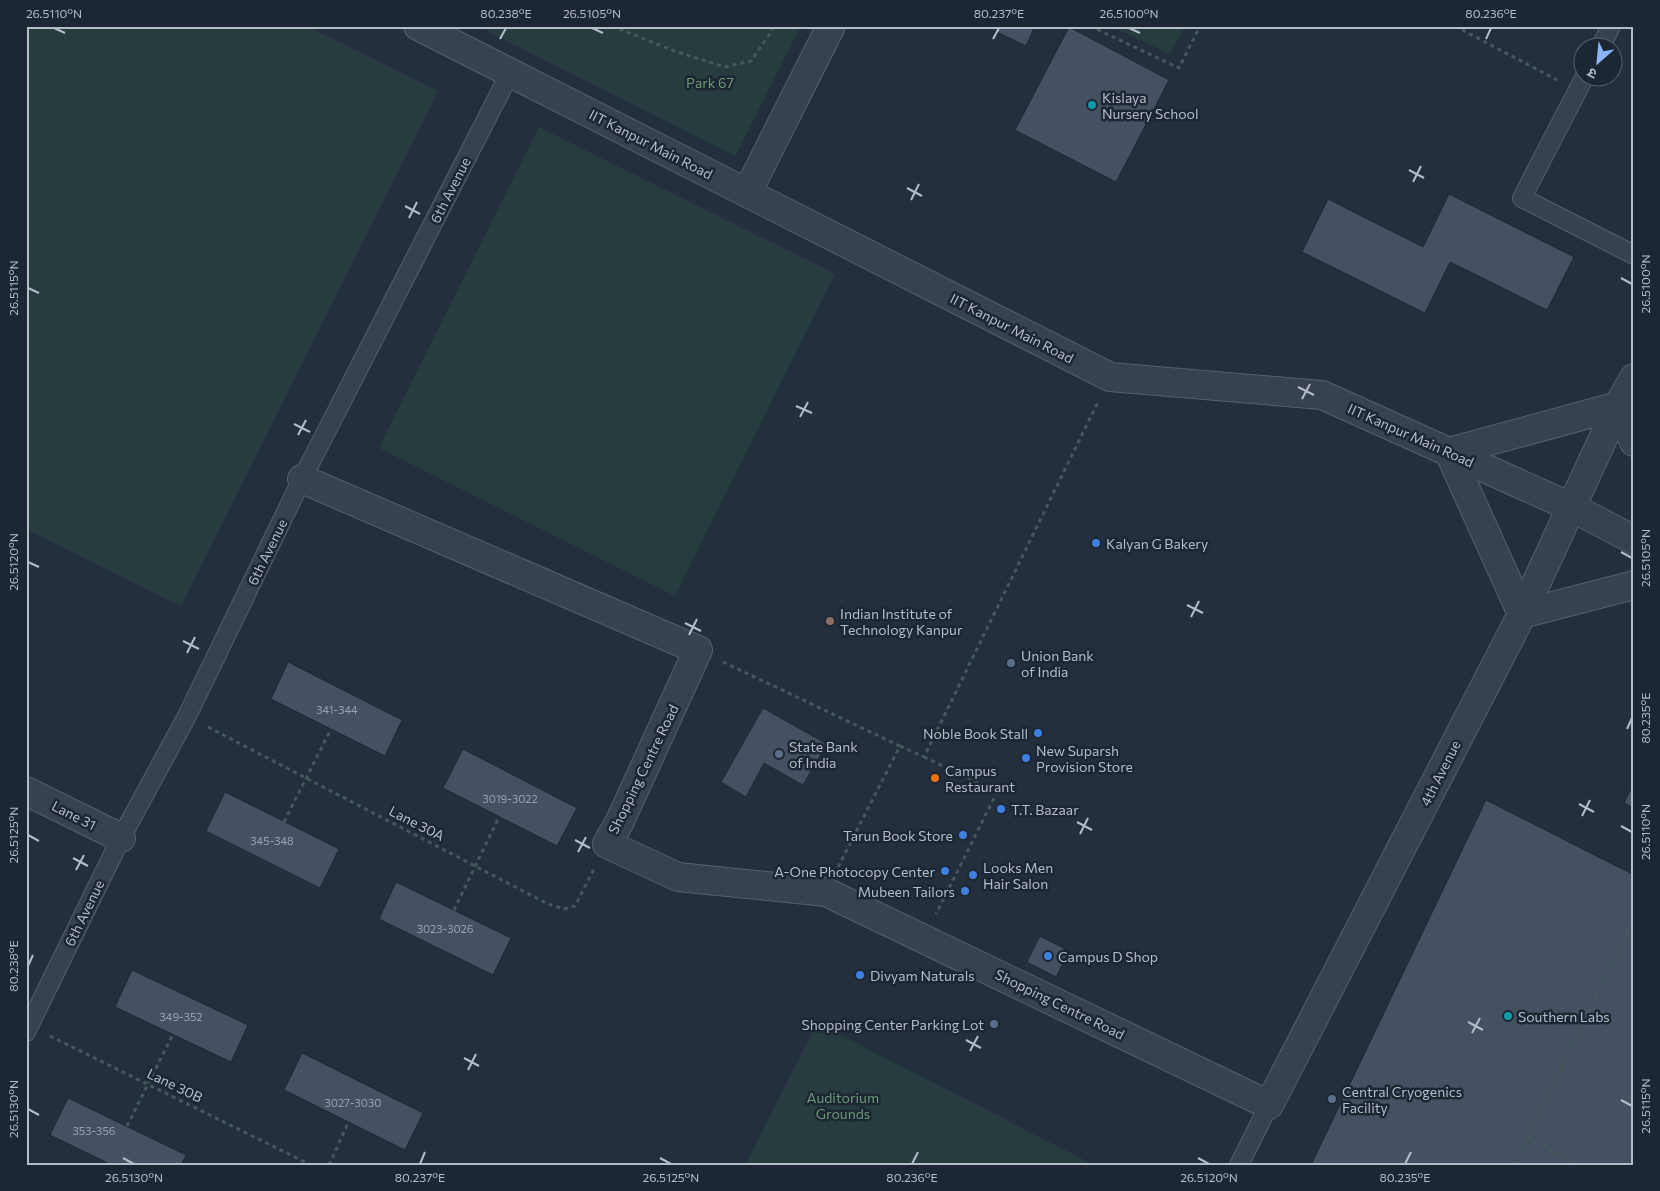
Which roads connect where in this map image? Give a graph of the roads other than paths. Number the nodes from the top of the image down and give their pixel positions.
1 (418, 26) edge
2 (831, 26) edge
3 (1611, 26) edge
4 (1605, 38) edge
5 (510, 73) junction
6 (1579, 88) edge
7 (747, 193) junction
8 (1634, 255) edge
9 (1634, 378) edge
10 (1618, 406) junction
11 (1634, 442) edge
12 (1449, 452) junction
13 (302, 479) junction
14 (1571, 507) junction
15 (1634, 540) edge
16 (1634, 585) edge
17 (1522, 614) junction
18 (26, 791) edge
19 (121, 838) junction
20 (28, 1029) edge
21 (1269, 1105) junction
22 (1239, 1165) edge

1 - 5 street, IIT Kanpur Main Road
2 - 7 street
3 - 4 lane
5 - 7 street, IIT Kanpur Main Road
5 - 13 lane, 6th Avenue
6 - 8 lane
7 - 12 street, IIT Kanpur Main Road
9 - 10 street, 4th Avenue
10 - 11 street
10 - 12 street
10 - 14 street, 4th Avenue
12 - 14 street, IIT Kanpur Main Road
12 - 17 street
13 - 19 lane, 6th Avenue
13 - 21 street, Shopping Centre Road
14 - 15 street, IIT Kanpur Main Road
14 - 17 street, 4th Avenue
16 - 17 street
17 - 21 street, 4th Avenue
18 - 19 street, Lane 31
19 - 20 lane, 6th Avenue
21 - 22 lane, 4th Avenue

